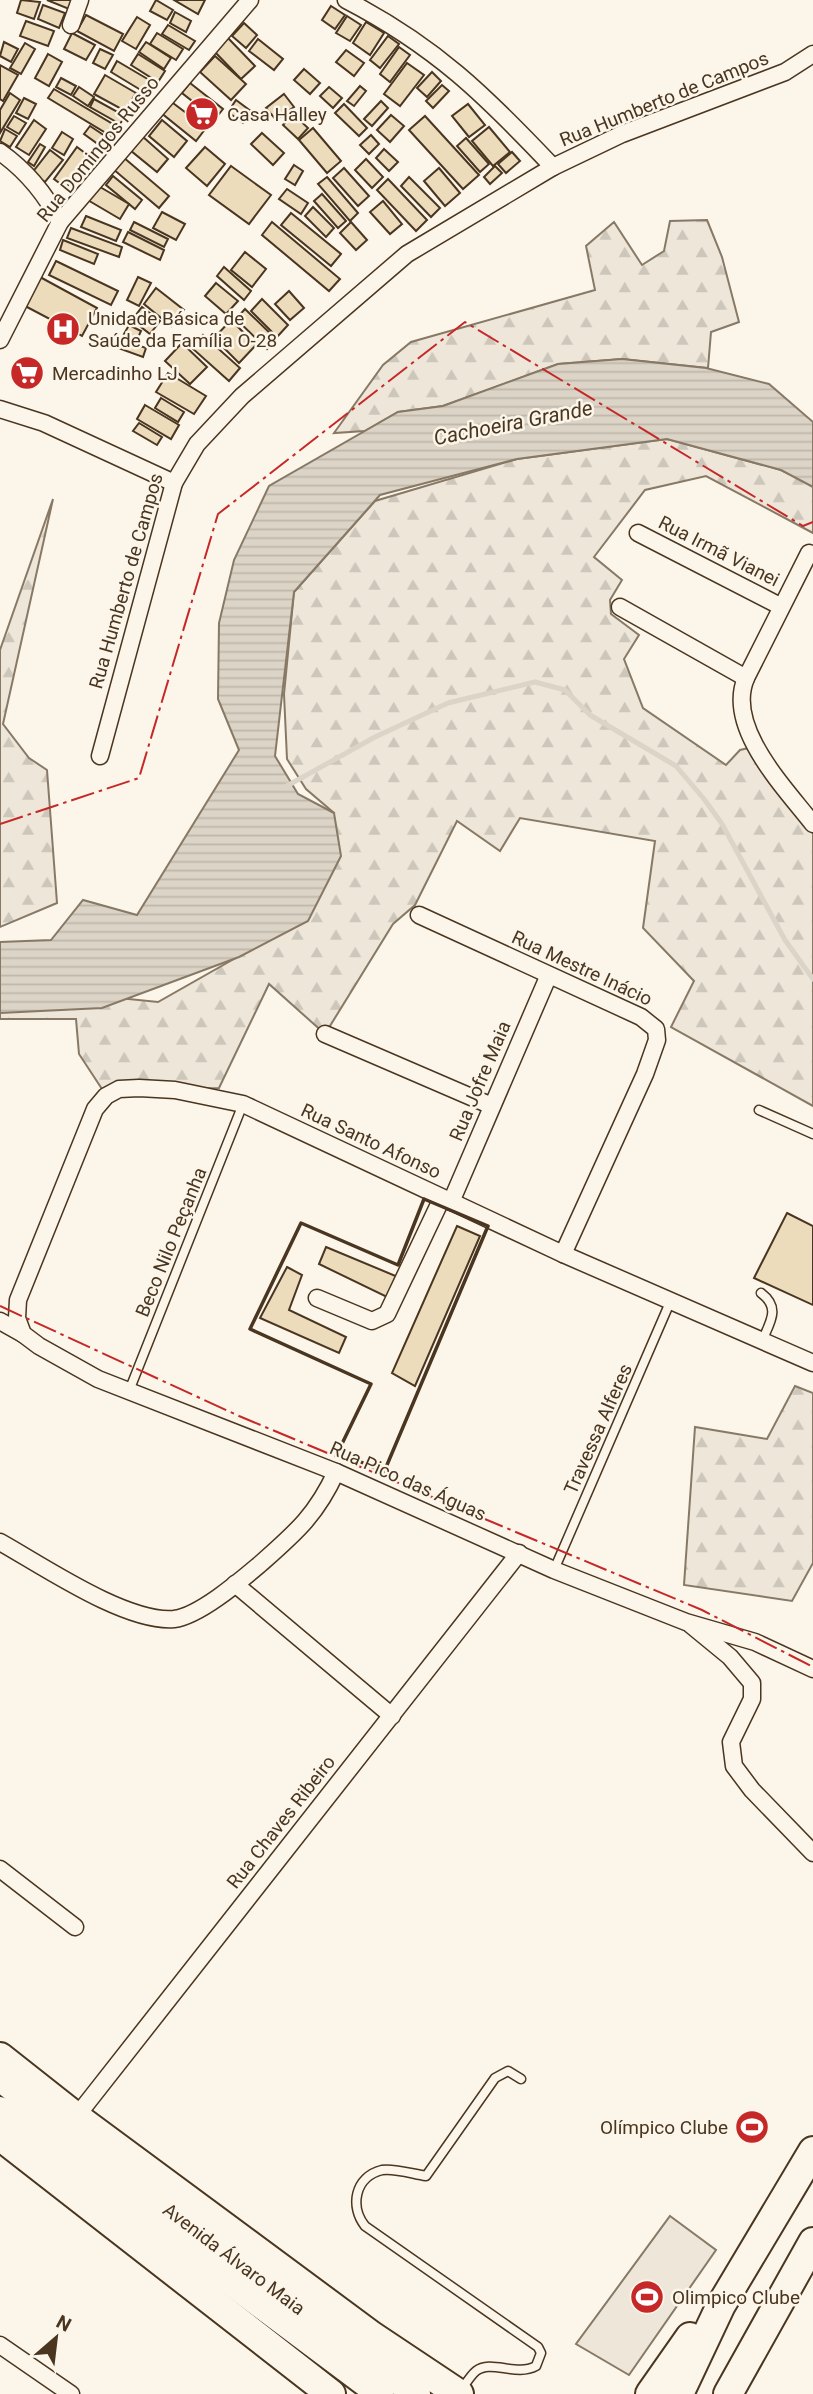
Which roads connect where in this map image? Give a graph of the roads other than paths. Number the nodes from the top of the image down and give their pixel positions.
1 (80, 0) edge
2 (250, 0) edge
3 (346, 0) edge
4 (71, 24) dead end
5 (813, 54) edge
6 (0, 152) edge
7 (553, 167) junction
8 (60, 222) junction
9 (0, 340) edge
10 (0, 409) edge
11 (174, 483) junction
12 (638, 533) dead end
13 (809, 553) dead end
14 (780, 606) junction
15 (620, 607) dead end
16 (746, 678) junction
17 (100, 756) dead end
18 (813, 824) edge
19 (419, 915) dead end
20 (548, 977) junction
21 (325, 1034) dead end
22 (243, 1104) junction
23 (492, 1106) junction
24 (758, 1110) dead end
25 (813, 1134) edge
26 (446, 1200) junction
27 (563, 1254) junction
28 (761, 1293) dead end
29 (317, 1298) dead end
30 (671, 1300) junction
31 (0, 1321) edge
32 (23, 1334) junction
33 (762, 1341) junction
34 (813, 1363) edge
35 (129, 1391) junction
36 (336, 1472) junction
37 (0, 1542) edge
38 (519, 1553) junction
39 (554, 1570) junction
40 (235, 1584) junction
41 (687, 1622) junction
42 (813, 1669) edge
43 (391, 1716) junction
44 (813, 1853) edge
45 (0, 1869) edge
46 (75, 1927) dead end
47 (0, 2057) edge
48 (0, 2078) edge
49 (521, 2079) dead end
50 (0, 2110) edge
51 (54, 2125) junction
52 (0, 2136) edge
53 (813, 2151) edge
54 (813, 2242) edge
55 (722, 2305) junction
56 (0, 2345) edge
57 (72, 2394) edge
58 (331, 2394) edge
59 (380, 2394) edge
60 (417, 2394) edge
61 (458, 2394) edge
62 (650, 2394) edge
63 (679, 2394) edge
64 (728, 2394) edge

1 - 4 street
2 - 8 street, Rua Domingos Russo
3 - 7 street
5 - 7 street, Rua Humberto de Campos
6 - 8 street
7 - 11 street, Rua Humberto de Campos
8 - 9 street, Rua Domingos Russo
10 - 11 street
11 - 17 street, Rua Humberto de Campos
12 - 14 street, Rua Irmã Vianei
13 - 14 street
14 - 16 street
15 - 16 street
16 - 18 street
19 - 20 street, Rua Mestre Inácio
20 - 23 street, Rua Jofre Maia
20 - 27 street, Rua Mestre Inácio
21 - 23 street
22 - 26 street, Rua Santo Afonso
22 - 32 street, Rua Santo Afonso
22 - 35 lane, Beco Nilo Peçanha
23 - 26 street, Rua Jofre Maia
24 - 25 lane
26 - 27 street, Rua Santo Afonso
26 - 29 street, Rua Jofre Maia
27 - 30 street, Rua Santo Afonso
28 - 33 lane
30 - 33 street, Rua Santo Afonso
30 - 39 lane, Travessa Alferes
31 - 32 street, Rua Pico das Águas
32 - 35 street, Rua Pico das Águas
33 - 34 street, Rua Santo Afonso
35 - 36 street, Rua Pico das Águas
36 - 38 street, Rua Pico das Águas
36 - 40 street
37 - 40 street
38 - 39 street, Rua Pico das Águas
38 - 43 street, Rua Chaves Ribeiro
39 - 41 street, Rua Pico das Águas
40 - 43 street
41 - 42 street, Rua Pico das Águas
41 - 44 street
43 - 51 street, Rua Chaves Ribeiro
45 - 46 street
47 - 51 highway
48 - 51 main road
49 - 61 lane
50 - 51 main road, Avenida Álvaro Maia
51 - 59 main road
51 - 60 main road, Avenida Álvaro Maia
51 - 61 highway
52 - 58 highway
53 - 55 highway
54 - 64 highway
55 - 62 highway
55 - 63 highway
56 - 57 street

